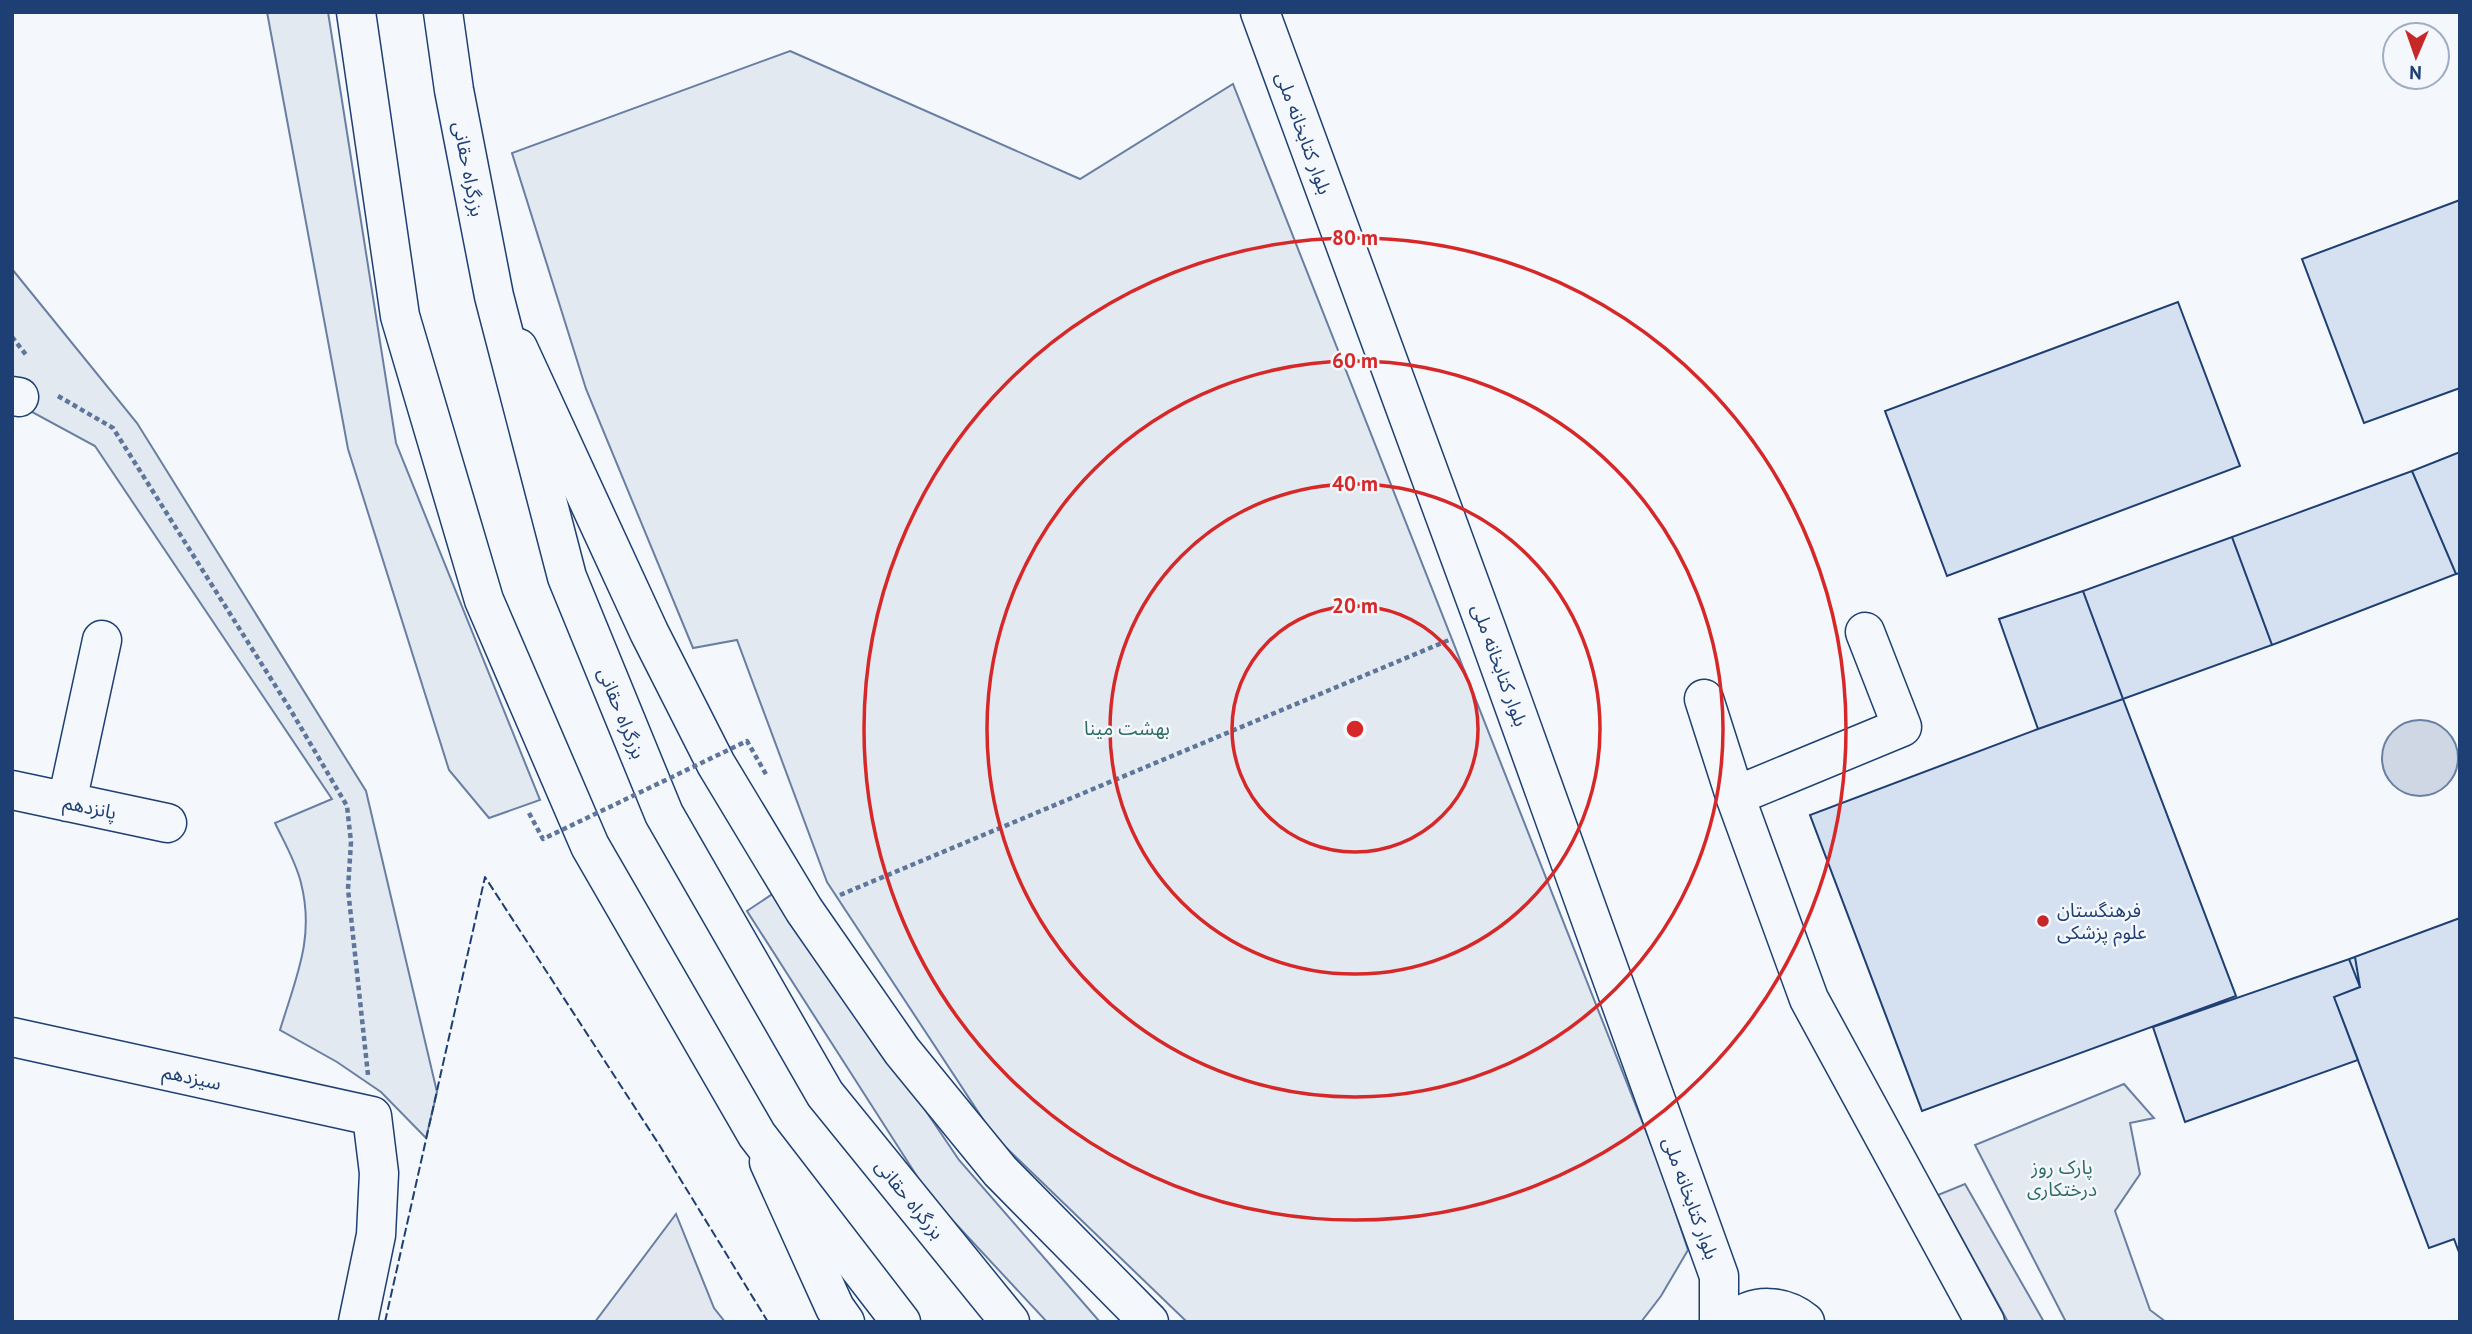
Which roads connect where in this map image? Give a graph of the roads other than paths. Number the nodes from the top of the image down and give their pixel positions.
1 (356, 12) edge
2 (443, 12) edge
3 (1260, 12) edge
4 (494, 296) junction
5 (1865, 632) dead end
6 (102, 640) dead end
7 (1704, 699) dead end
8 (12, 790) edge
9 (1735, 796) junction
10 (67, 802) junction
11 (167, 823) dead end
12 (12, 1037) edge
13 (757, 1135) junction
14 (358, 1322) edge
15 (845, 1322) edge
16 (901, 1322) edge
17 (1010, 1322) edge
18 (1149, 1322) edge
19 (1719, 1322) edge
20 (1733, 1322) edge
21 (1805, 1322) edge
22 (1985, 1322) edge

1 - 13 main road
2 - 4 main road, بزرگراه حقانی
3 - 19 main road, بلوار کتابخانه ملی
4 - 17 main road, بزرگراه حقانی
4 - 18 main road
5 - 9 main road
6 - 10 main road
7 - 9 main road
8 - 10 main road, پانزدهم
9 - 22 main road
10 - 11 main road, پانزدهم
12 - 14 main road, سیزدهم
13 - 15 main road
13 - 16 main road
20 - 21 main road

